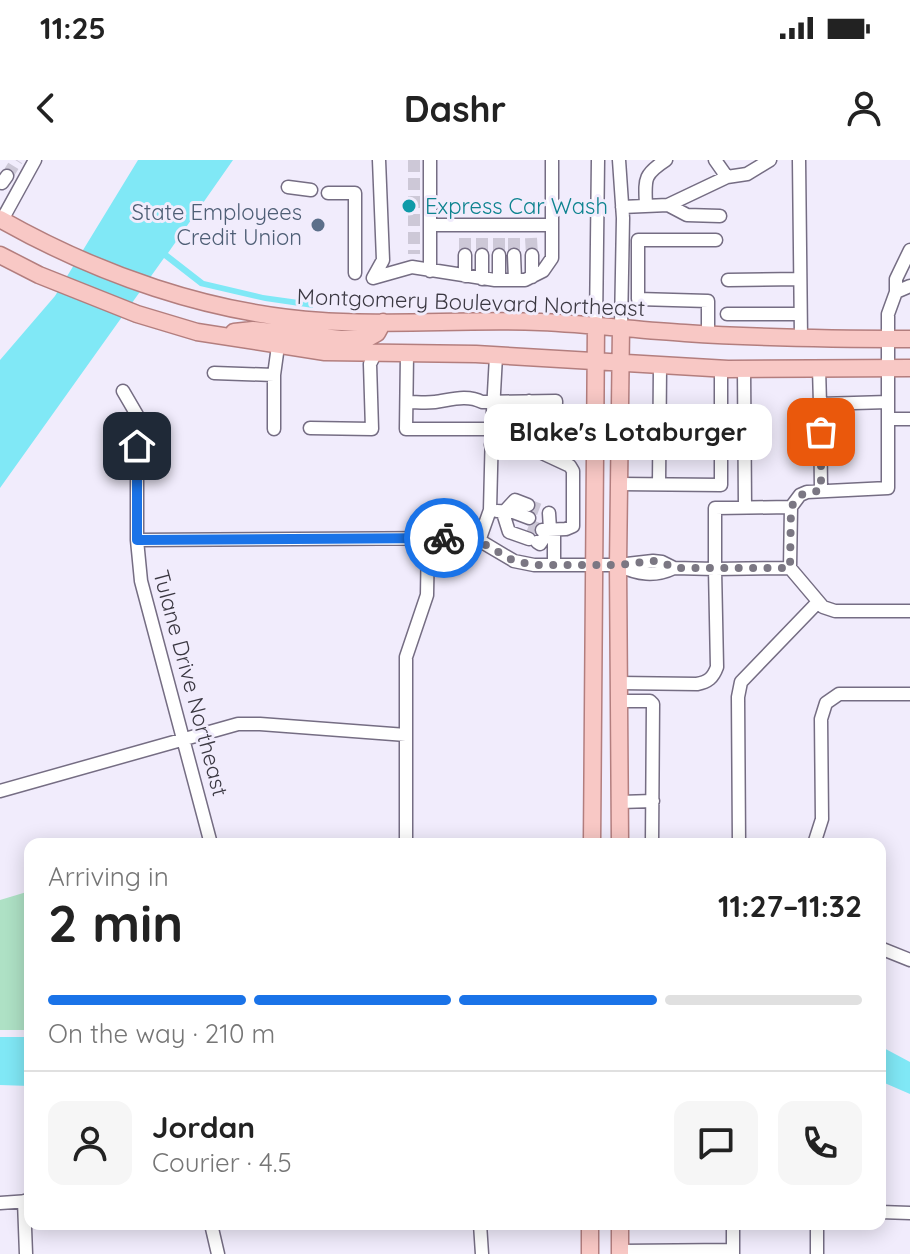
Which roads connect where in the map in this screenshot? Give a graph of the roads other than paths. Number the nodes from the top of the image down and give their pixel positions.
1 (35, 160) edge
2 (379, 160) edge
3 (430, 160) edge
4 (552, 160) edge
5 (598, 160) edge
6 (619, 160) edge
7 (666, 160) edge
8 (715, 160) edge
9 (770, 160) edge
10 (799, 160) edge
11 (727, 177) junction
12 (288, 187) dead end
13 (311, 190) dead end
14 (328, 193) dead end
15 (668, 205) junction
16 (646, 206) junction
17 (622, 207) junction
18 (720, 216) dead end
19 (1, 219) edge
20 (430, 225) junction
21 (552, 225) junction
22 (716, 240) dead end
23 (910, 250) edge
24 (0, 255) edge
25 (465, 255) tunnel mouth
26 (482, 255) tunnel mouth
27 (499, 255) tunnel mouth
28 (514, 255) tunnel mouth
29 (532, 255) tunnel mouth
30 (430, 271) junction
31 (355, 273) dead end
32 (465, 276) junction
33 (532, 277) junction
34 (482, 279) junction
35 (800, 279) junction
36 (499, 280) junction
37 (515, 280) junction
38 (728, 280) dead end
39 (910, 286) edge
40 (896, 292) junction
41 (727, 314) dead end
42 (800, 314) junction
43 (383, 322) junction
44 (440, 322) junction
45 (596, 325) junction
46 (621, 327) junction
47 (209, 334) junction
48 (708, 334) junction
49 (801, 337) junction
50 (887, 339) junction
51 (910, 339) edge
52 (278, 346) junction
53 (375, 354) junction
54 (407, 354) junction
55 (496, 356) junction
56 (595, 362) junction
57 (621, 364) junction
58 (660, 367) junction
59 (819, 368) junction
60 (887, 368) junction
61 (910, 368) edge
62 (721, 369) junction
63 (744, 369) junction
64 (214, 373) dead end
65 (274, 375) junction
66 (123, 391) dead end
67 (529, 401) junction
68 (407, 402) junction
69 (488, 402) junction
70 (888, 402) junction
71 (820, 404) junction
72 (888, 419) junction
73 (910, 419) edge
74 (310, 428) dead end
75 (274, 429) dead end
76 (492, 429) junction
77 (491, 445) junction
78 (527, 446) junction
79 (594, 446) junction
80 (620, 484) junction
81 (659, 484) junction
82 (821, 490) junction
83 (745, 507) junction
84 (791, 507) junction
85 (497, 511) junction
86 (538, 525) junction
87 (428, 537) junction
88 (137, 540) junction
89 (479, 541) junction
90 (554, 564) junction
91 (593, 564) junction
92 (618, 565) junction
93 (790, 568) junction
94 (715, 569) junction
95 (818, 602) junction
96 (910, 611) edge
97 (619, 683) junction
98 (910, 694) edge
99 (619, 701) junction
100 (406, 735) junction
101 (185, 740) junction
102 (0, 791) edge
103 (653, 801) junction
104 (620, 802) junction
105 (210, 838) edge
106 (406, 838) edge
107 (592, 838) edge
108 (620, 838) edge
109 (652, 838) edge
110 (739, 838) edge
111 (816, 838) edge
112 (886, 950) edge
113 (910, 960) edge
114 (24, 1201) edge
115 (0, 1203) edge
116 (886, 1212) edge
117 (910, 1213) edge
118 (26, 1230) edge
119 (212, 1230) edge
120 (480, 1230) edge
121 (590, 1230) edge
122 (620, 1230) edge
123 (733, 1230) edge
124 (817, 1230) edge
125 (620, 1252) edge
126 (733, 1252) edge
127 (26, 1254) edge
128 (218, 1254) edge
129 (482, 1254) edge
130 (590, 1254) edge
131 (817, 1254) edge

1 - 19 street
2 - 30 street
3 - 20 street
4 - 21 street
5 - 45 street
6 - 17 street
7 - 16 street
8 - 11 street
9 - 11 street
10 - 35 street
11 - 15 street
12 - 13 street
14 - 31 street
15 - 16 street
15 - 18 street
16 - 17 street
17 - 46 street
19 - 43 main road, Montgomery Boulevard Northeast
20 - 21 street
20 - 30 street
21 - 33 street
22 - 48 street
23 - 40 street
24 - 47 main road
25 - 32 street
26 - 34 street
27 - 36 street
28 - 37 street
29 - 33 street
30 - 32 street
32 - 34 street
33 - 37 street
34 - 36 street
35 - 38 street
35 - 42 street
36 - 37 street
39 - 40 street
40 - 50 street
41 - 42 street
42 - 49 street
43 - 44 main road, Montgomery Boulevard Northeast
43 - 47 main road
44 - 45 main road, Montgomery Boulevard Northeast
44 - 53 main road
45 - 46 main road, Montgomery Boulevard Northeast
45 - 56 main road
46 - 48 main road, Montgomery Boulevard Northeast
46 - 57 main road
47 - 52 main road
48 - 49 main road, Montgomery Boulevard Northeast
49 - 50 main road, Montgomery Boulevard Northeast
50 - 51 main road, Montgomery Boulevard Northeast
50 - 60 street
52 - 53 main road
52 - 65 street
53 - 54 main road
53 - 74 street
54 - 55 main road
54 - 68 street
55 - 56 main road
55 - 69 street
56 - 57 main road
56 - 79 main road
57 - 58 main road
57 - 80 main road
58 - 62 main road
58 - 81 street
59 - 60 main road
59 - 63 main road
59 - 71 street
60 - 61 main road
60 - 70 street
62 - 63 main road
62 - 81 street
63 - 83 street
64 - 65 street
65 - 75 street
66 - 88 street, Tulane Drive Northeast
67 - 69 street
67 - 78 street
67 - 79 street
68 - 69 street
68 - 76 street
69 - 76 street
70 - 71 street
70 - 72 street
71 - 82 street
72 - 73 street
72 - 82 street
76 - 77 street
77 - 78 street
77 - 85 street
78 - 86 street
79 - 91 main road
80 - 81 street
80 - 92 main road
82 - 84 street
83 - 84 street
83 - 94 street
84 - 93 street
85 - 86 street
85 - 86 street
85 - 89 street
86 - 90 street
87 - 88 street
87 - 89 street
87 - 100 street
88 - 101 street, Tulane Drive Northeast
89 - 90 street
90 - 91 street
91 - 92 street
91 - 107 main road
92 - 94 street
92 - 97 main road
93 - 94 street
93 - 95 street
94 - 97 street
95 - 96 street
95 - 110 street
97 - 99 main road
98 - 111 street
99 - 103 street
99 - 104 main road
100 - 101 street
100 - 106 street
101 - 102 street
101 - 105 street, Tulane Drive Northeast
103 - 104 street
103 - 109 street
104 - 108 main road
112 - 113 street
114 - 115 street
116 - 117 street
118 - 127 street
119 - 128 street
120 - 129 street
121 - 130 main road
122 - 125 main road
123 - 126 street
124 - 131 street
125 - 126 street

